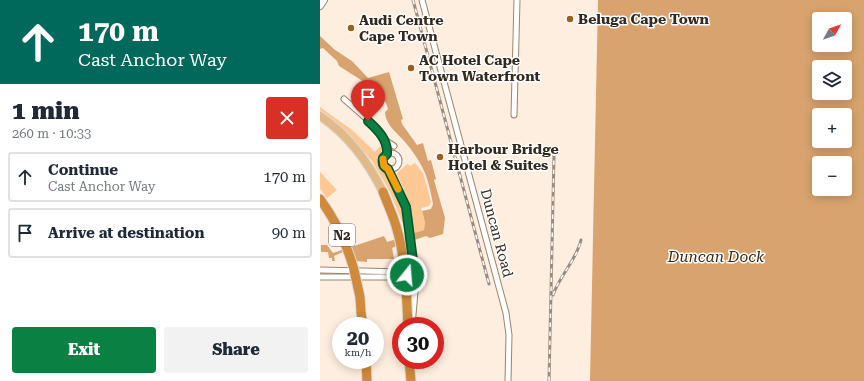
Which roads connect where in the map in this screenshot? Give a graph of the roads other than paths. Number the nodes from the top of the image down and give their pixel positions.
1 (324, 0) edge
2 (422, 0) edge
3 (518, 0) edge
4 (320, 6) edge
5 (344, 99) dead end
6 (514, 115) dead end
7 (320, 116) edge
8 (382, 137) junction
9 (394, 146) junction
10 (388, 154) junction
11 (395, 154) junction
12 (396, 168) junction
13 (388, 169) junction
14 (396, 185) junction
15 (383, 192) joint
16 (320, 199) edge
17 (414, 268) junction
18 (320, 270) edge
19 (408, 271) junction
20 (320, 277) edge
21 (411, 281) junction
22 (418, 281) junction
23 (414, 292) junction
24 (362, 317) edge
25 (408, 317) edge
26 (413, 317) edge
27 (366, 369) edge
28 (406, 369) edge
29 (409, 369) edge
30 (367, 381) edge
31 (407, 381) edge
32 (410, 381) edge
33 (508, 381) edge

1 - 4 street
2 - 33 street, Duncan Road
3 - 6 street
5 - 8 street
7 - 15 main road
8 - 9 street
8 - 10 street
9 - 10 street
9 - 11 street
10 - 11 street
10 - 13 street
11 - 12 street
12 - 13 street
12 - 14 street
13 - 14 street
14 - 17 street
15 - 25 highway, bridge
16 - 24 highway, N2, bridge
17 - 19 street
17 - 22 street
18 - 19 street
19 - 21 street
20 - 21 street
21 - 22 street
21 - 23 street
22 - 23 street
23 - 26 street
27 - 30 highway
28 - 31 street
29 - 32 highway

